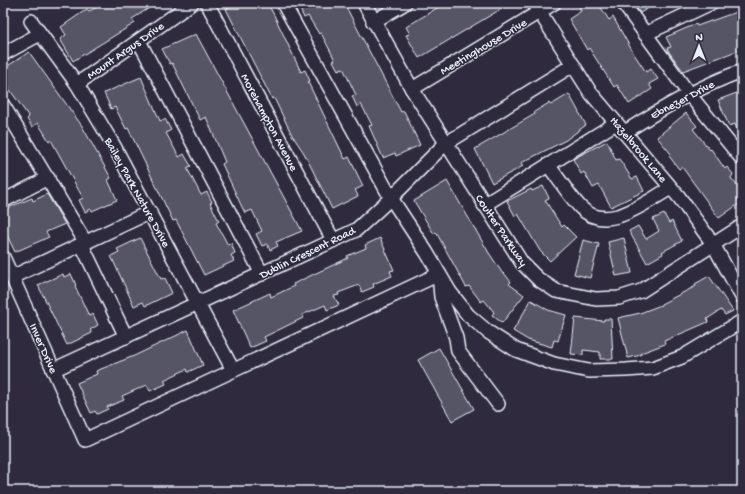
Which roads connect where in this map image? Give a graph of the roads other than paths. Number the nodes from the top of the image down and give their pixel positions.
1 (192, 3) edge
2 (207, 3) edge
3 (283, 3) edge
4 (364, 3) edge
5 (405, 3) edge
6 (554, 3) edge
7 (623, 3) edge
8 (711, 3) edge
9 (537, 8) edge
10 (31, 21) dead end
11 (373, 22) junction
12 (40, 34) junction
13 (646, 34) junction
14 (139, 41) junction
15 (3, 54) edge
16 (573, 65) junction
17 (742, 71) edge
18 (77, 84) junction
19 (412, 89) junction
20 (689, 94) junction
21 (3, 105) edge
22 (620, 128) junction
23 (445, 144) junction
24 (741, 155) edge
25 (548, 165) junction
26 (48, 178) junction
27 (671, 188) junction
28 (391, 198) junction
29 (3, 201) edge
30 (484, 205) junction
31 (150, 212) junction
32 (742, 226) edge
33 (333, 240) junction
34 (84, 244) junction
35 (713, 244) junction
36 (3, 257) edge
37 (262, 274) junction
38 (439, 274) junction
39 (12, 277) junction
40 (742, 296) edge
41 (198, 303) junction
42 (742, 322) edge
43 (126, 337) junction
44 (53, 370) junction
45 (233, 370) junction
46 (498, 404) dead end

1 - 14 street, Mount Argus Drive
2 - 33 street, Morehampton Avenue
3 - 28 street
4 - 11 street, Coulter Parkway
5 - 11 street
6 - 9 street, Meetinghouse Drive
7 - 13 street
8 - 13 street
9 - 16 street, Hazelbrook Lane
9 - 19 street, Meetinghouse Drive
10 - 12 street, Bailey Park Nature Drive
11 - 19 street, Coulter Parkway
12 - 15 street
12 - 18 street, Bailey Park Nature Drive
13 - 20 street
14 - 18 street, Mount Argus Drive
14 - 37 street
16 - 22 street, Hazelbrook Lane
16 - 23 street, Dublin Crescent Road
17 - 20 street, Ebnezer Drive
18 - 31 street, Bailey Park Nature Drive
19 - 23 street, Coulter Parkway
20 - 22 street, Ebnezer Drive
20 - 24 street
21 - 26 street
22 - 25 street, Ebnezer Drive
22 - 27 street, Hazelbrook Lane
23 - 28 street, Dublin Crescent Road
23 - 30 street, Coulter Parkway
25 - 27 street
25 - 30 street, Ebnezer Drive
26 - 29 street
26 - 34 street
27 - 35 street, Hazelbrook Lane
28 - 33 street, Dublin Crescent Road
28 - 38 street
30 - 35 street, Coulter Parkway
31 - 34 street
31 - 41 street, Bailey Park Nature Drive
32 - 35 street, Coulter Parkway
33 - 37 street, Dublin Crescent Road
34 - 39 street
34 - 43 street
35 - 40 street, Hazelbrook Lane
36 - 39 street, Inver Drive
37 - 41 street, Dublin Crescent Road
38 - 42 street
38 - 45 street
38 - 46 street
39 - 44 street, Inver Drive
41 - 43 street, Dublin Crescent Road
41 - 45 street, Bailey Park Nature Drive
43 - 44 street, Dublin Crescent Road
44 - 45 street, Inver Drive

